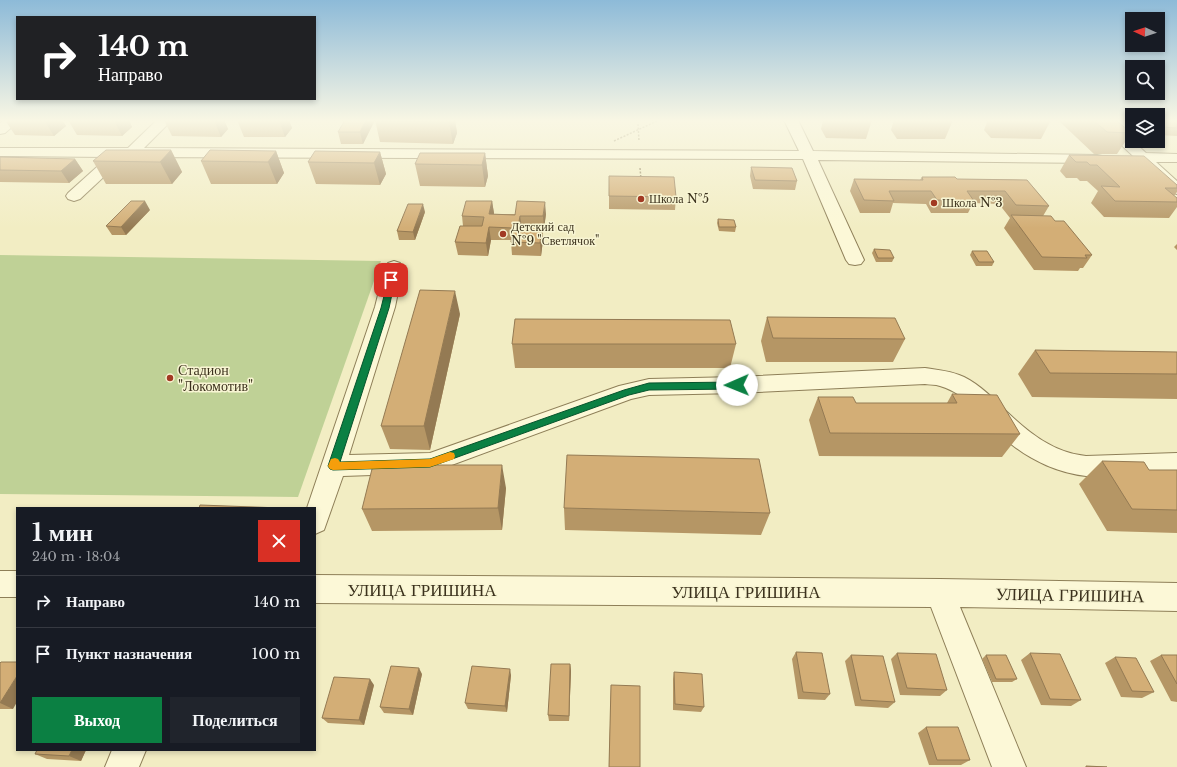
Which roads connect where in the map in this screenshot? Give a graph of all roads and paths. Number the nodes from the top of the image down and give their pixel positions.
1 (808, 155) edge
2 (123, 156) edge
3 (891, 156) edge
4 (1141, 156) edge
5 (1177, 158) edge
6 (1144, 159) junction
7 (1177, 189) edge
8 (74, 196) dead end
9 (856, 260) dead end
10 (394, 267) dead end
11 (1177, 463) edge
12 (333, 466) junction
13 (316, 519) edge
14 (0, 584) edge
15 (16, 584) edge
16 (316, 589) edge
17 (940, 593) junction
18 (1177, 597) edge
19 (129, 751) edge
20 (122, 767) edge
21 (1009, 767) edge

1 - 9 street
2 - 8 street
3 - 6 street
4 - 6 street
5 - 6 street
6 - 7 street
10 - 12 street
11 - 12 street
12 - 13 street
14 - 15 street
16 - 17 street, УЛИЦА ГРИШИНА
17 - 18 street, УЛИЦА ГРИШИНА
17 - 21 street
19 - 20 street

